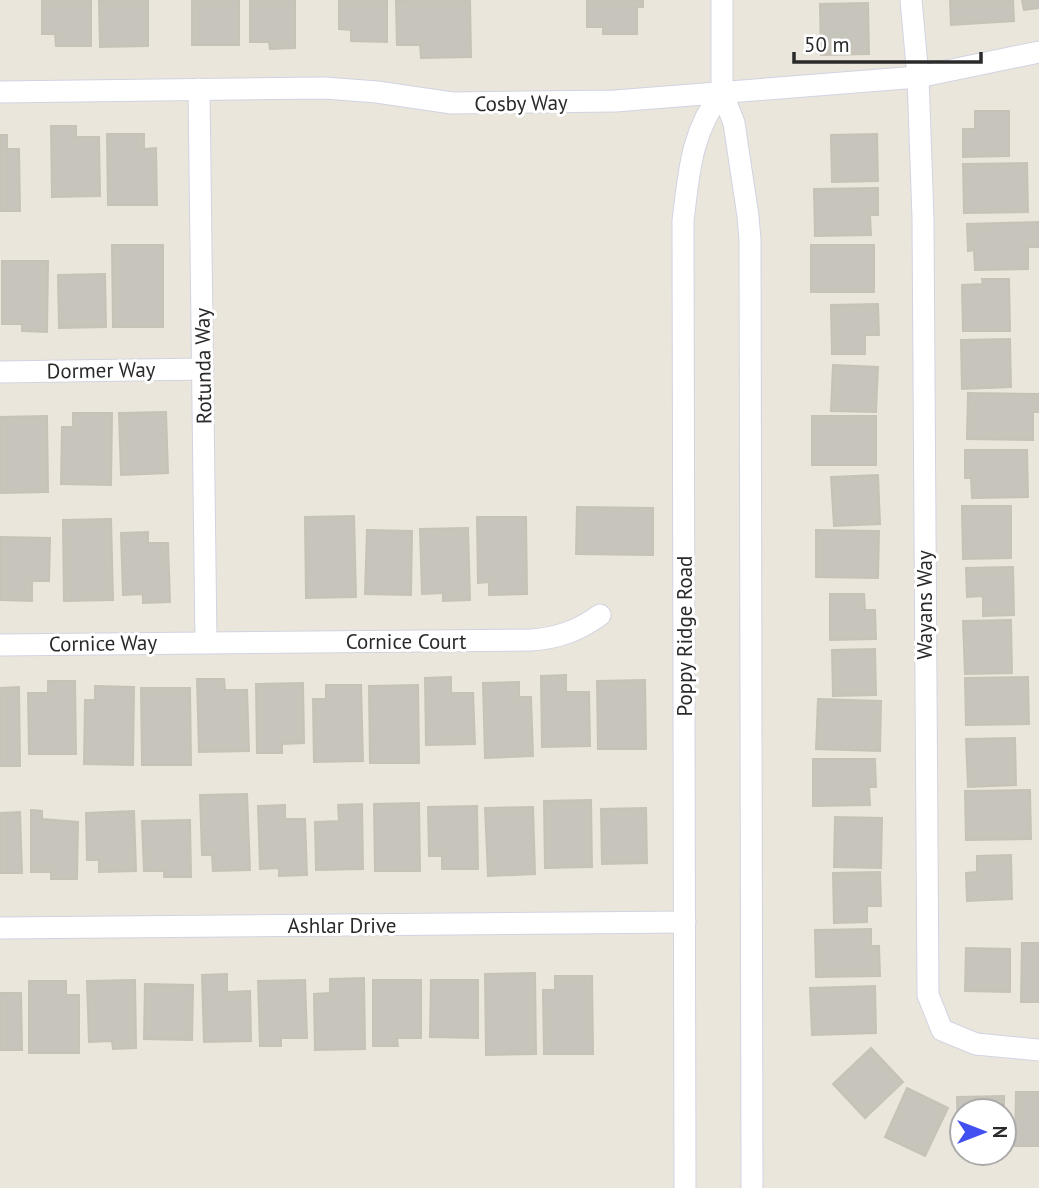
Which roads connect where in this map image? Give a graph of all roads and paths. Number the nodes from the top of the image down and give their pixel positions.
1 (722, 0) edge
2 (911, 0) edge
3 (1039, 52) edge
4 (918, 77) junction
5 (199, 89) junction
6 (0, 92) edge
7 (722, 92) junction
8 (203, 369) junction
9 (0, 372) edge
10 (600, 615) dead end
11 (206, 642) junction
12 (0, 645) edge
13 (685, 922) junction
14 (0, 928) edge
15 (1039, 1050) edge
16 (685, 1188) edge
17 (752, 1188) edge

1 - 7 street
2 - 4 street, Wayans Way
3 - 4 street, Cosby Way
4 - 7 street, Cosby Way
4 - 15 street, Wayans Way
5 - 6 street, Cosby Way
5 - 7 street, Cosby Way
5 - 8 street, Rotunda Way
7 - 13 street, Poppy Ridge Road
7 - 17 street
8 - 9 street, Dormer Way
8 - 11 street, Rotunda Way
10 - 11 street, Cornice Court
11 - 12 street, Cornice Way
13 - 14 street, Ashlar Drive
13 - 16 street, Poppy Ridge Road

